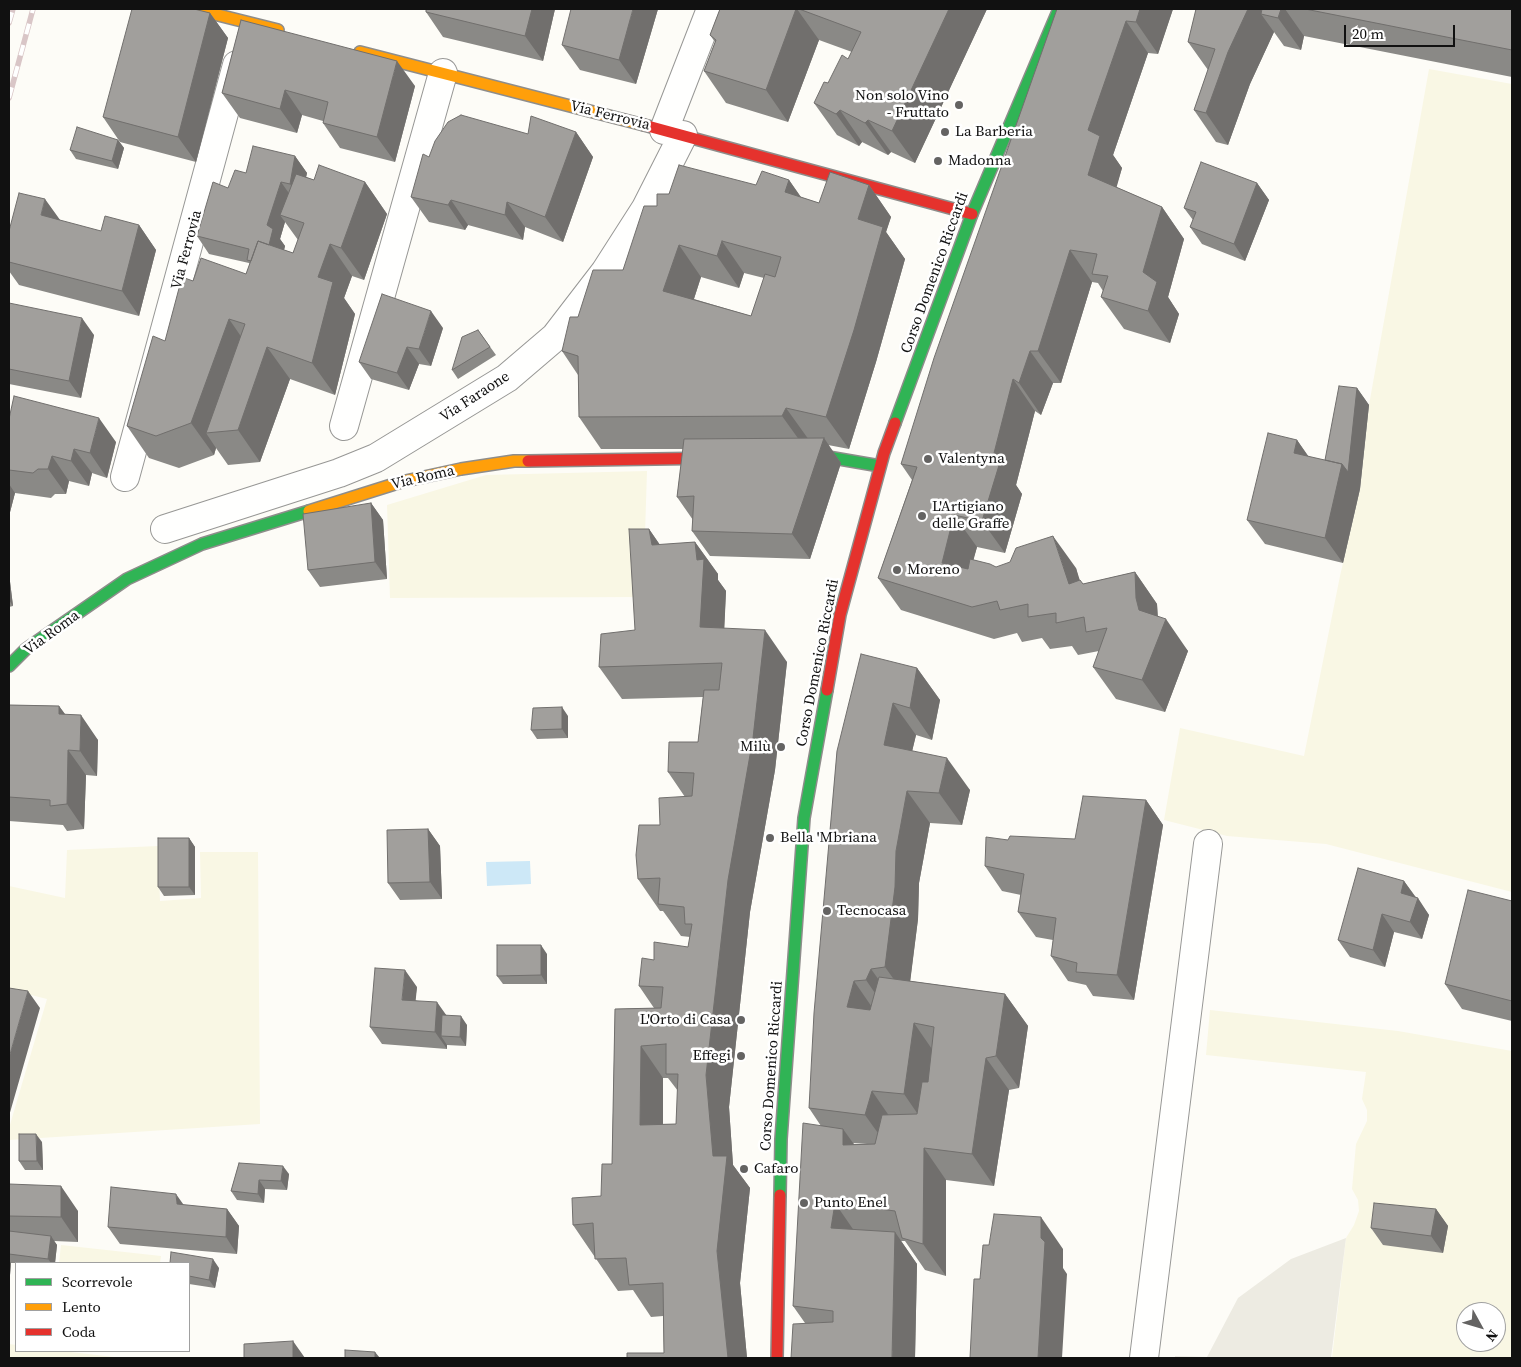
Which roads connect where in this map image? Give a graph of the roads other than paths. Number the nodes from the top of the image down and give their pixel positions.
1 (194, 9) edge
2 (711, 9) edge
3 (1059, 9) edge
4 (248, 23) junction
5 (285, 32) edge
6 (350, 49) edge
7 (443, 73) junction
8 (674, 133) junction
9 (972, 214) junction
10 (344, 426) dead end
11 (792, 456) edge
12 (733, 457) edge
13 (880, 466) junction
14 (125, 477) dead end
15 (164, 529) dead end
16 (9, 666) edge
17 (1208, 844) dead end
18 (776, 1358) edge
19 (1144, 1358) edge

1 - 4 street
2 - 8 street, Via Faraone
3 - 9 street, Corso Domenico Riccardi
4 - 5 street
4 - 14 street, Via Ferrovia
6 - 7 street, Via Ferrovia
7 - 8 street, Via Ferrovia
7 - 10 street
8 - 9 street, Via Ferrovia
8 - 15 street, Via Faraone
9 - 13 street, Corso Domenico Riccardi
11 - 13 street
12 - 16 street, Via Roma
13 - 18 street, Corso Domenico Riccardi
17 - 19 street

